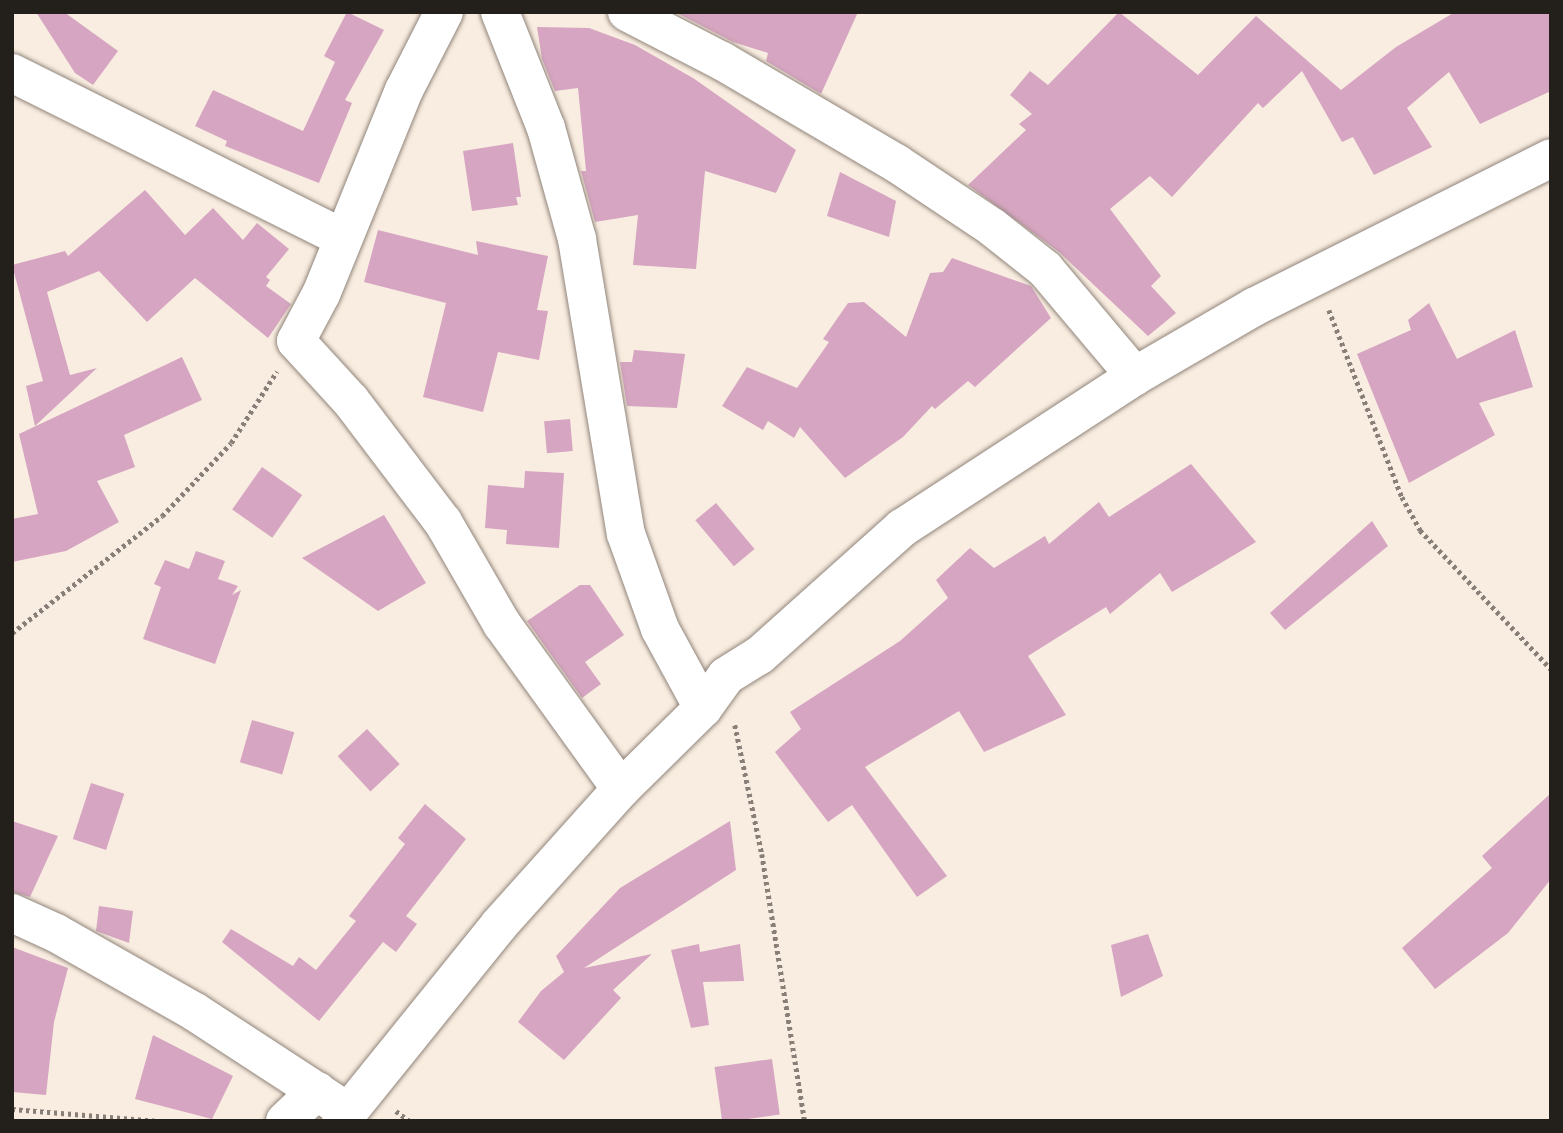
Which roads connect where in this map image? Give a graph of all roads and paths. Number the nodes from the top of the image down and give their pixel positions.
1 (444, 12) edge
2 (500, 12) edge
3 (627, 12) edge
4 (12, 73) edge
5 (1551, 158) edge
6 (341, 237) junction
7 (1316, 275) junction
8 (296, 341) junction
9 (1135, 376) junction
10 (12, 633) edge
11 (1551, 669) edge
12 (726, 676) junction
13 (703, 708) junction
14 (621, 789) junction
15 (12, 913) edge
16 (335, 1108) edge
17 (12, 1109) edge
18 (159, 1121) edge
19 (285, 1121) edge
20 (805, 1121) edge

1 - 6 street
2 - 13 street
3 - 9 street
4 - 6 street
5 - 7 street
6 - 8 street
7 - 9 street
7 - 11 path
8 - 10 path
8 - 14 street
9 - 12 street
12 - 13 street
12 - 20 path
13 - 14 street
14 - 16 street
15 - 16 street
16 - 19 street
17 - 18 path

